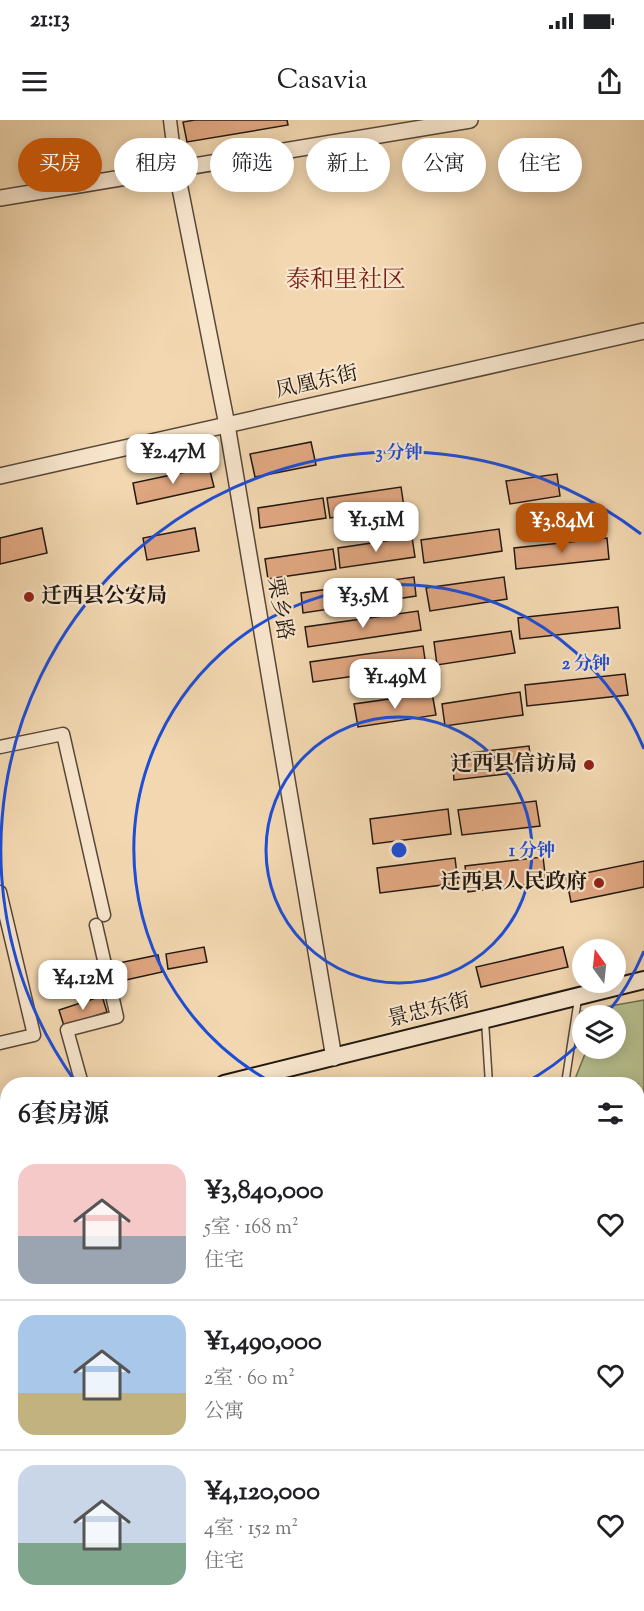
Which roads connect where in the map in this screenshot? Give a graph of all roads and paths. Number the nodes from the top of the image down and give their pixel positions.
1 (170, 120) edge
2 (470, 120) edge
3 (448, 122) edge
4 (172, 138) edge
5 (198, 164) edge
6 (114, 179) edge
7 (181, 192) edge
8 (0, 198) edge
9 (644, 332) edge
10 (227, 425) junction
11 (0, 476) edge
12 (0, 747) edge
13 (0, 892) edge
14 (644, 980) edge
15 (579, 997) junction
16 (485, 1020) junction
17 (0, 1043) edge
18 (334, 1058) junction
19 (80, 1077) edge
20 (254, 1077) edge
21 (489, 1077) edge
22 (566, 1077) edge

1 - 4 street
2 - 3 street
3 - 5 street
6 - 8 street
7 - 10 street, 栗乡路
9 - 10 street, 凤凰东街
10 - 11 street, 凤凰东街
10 - 18 street, 栗乡路
12 - 19 street
13 - 17 street
14 - 15 main road, 景忠东街
15 - 16 main road, 景忠东街
15 - 22 lane
16 - 18 main road, 景忠东街
16 - 21 lane
18 - 20 main road, 景忠东街

